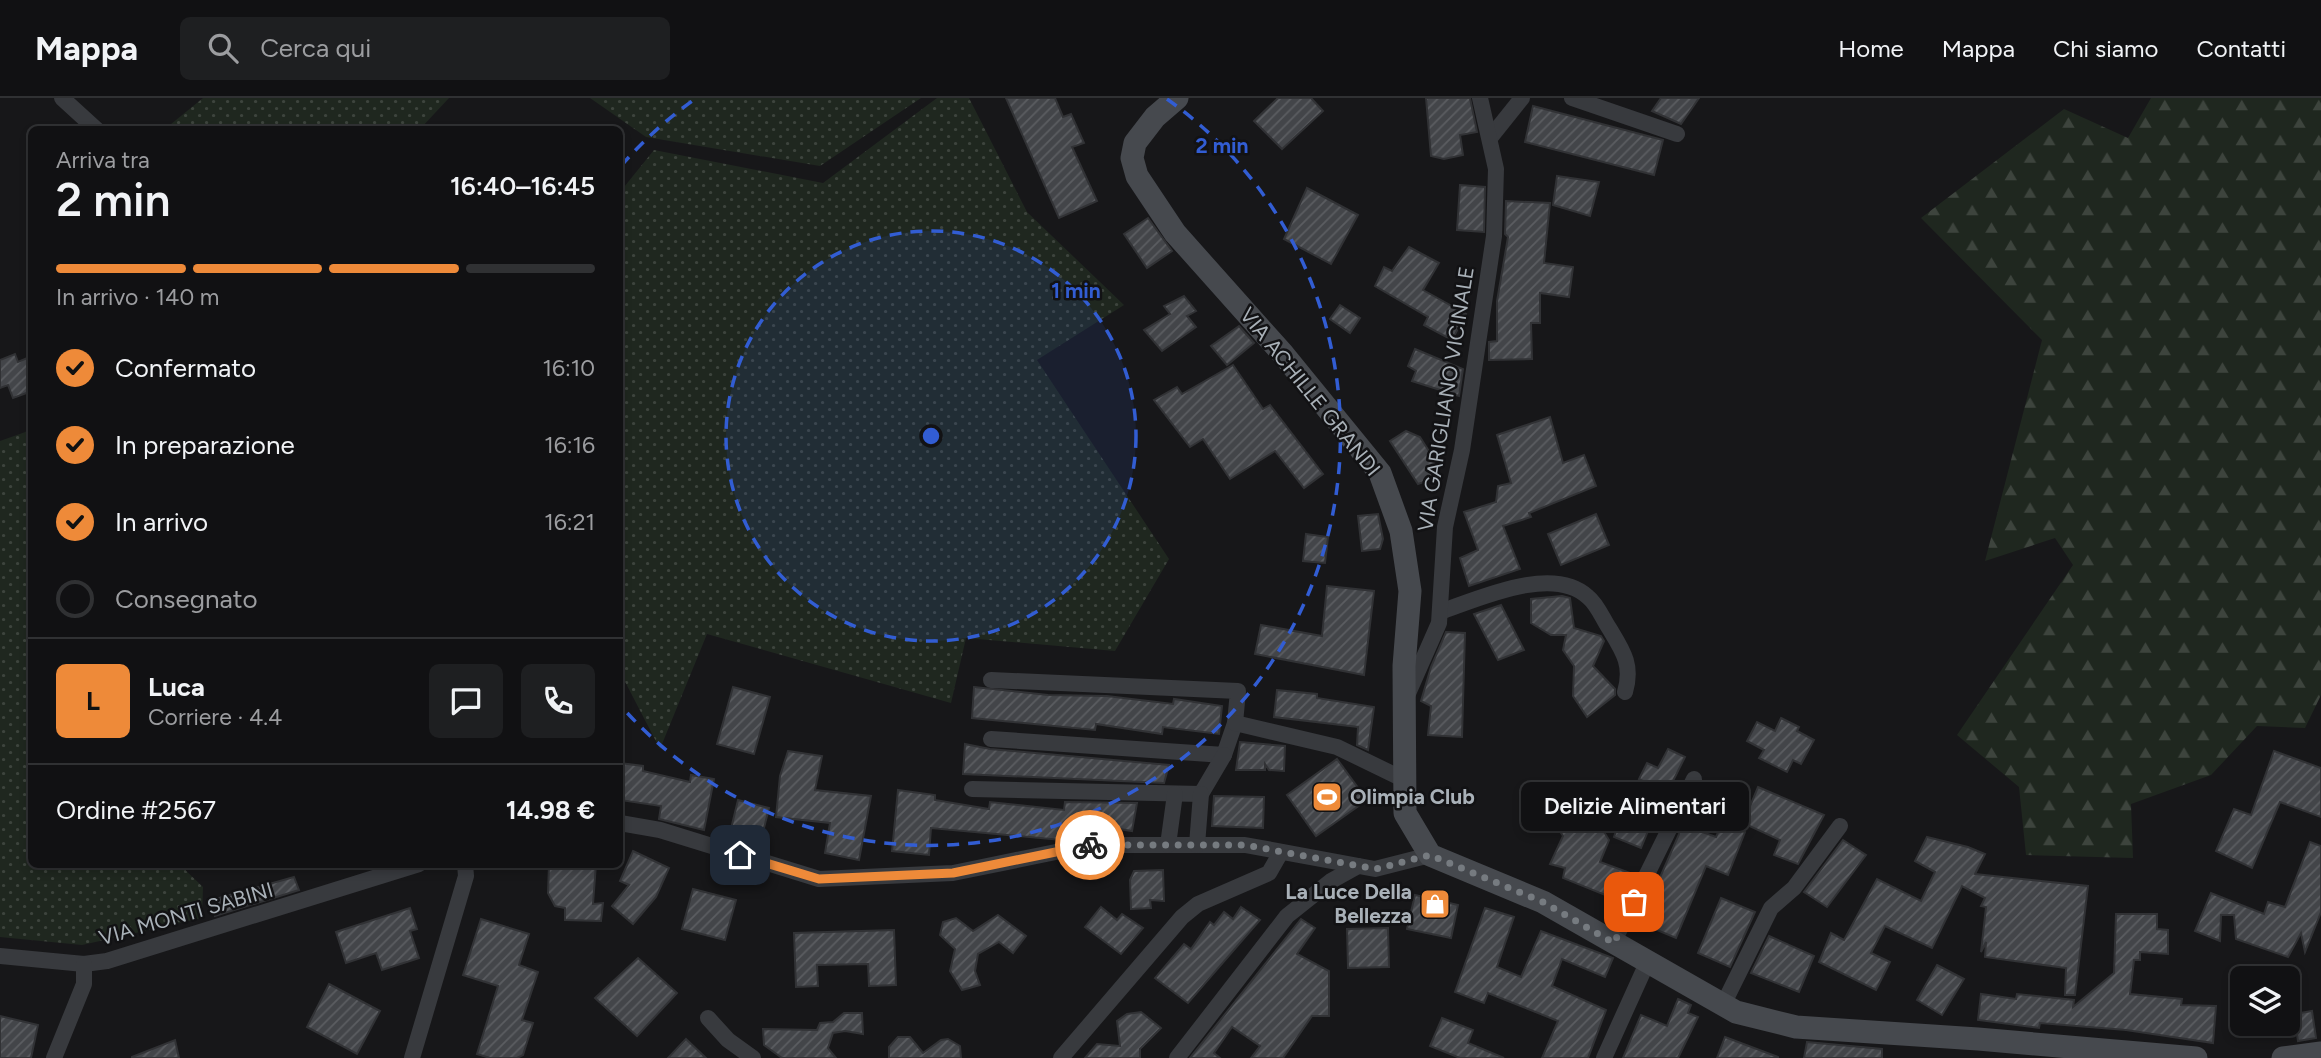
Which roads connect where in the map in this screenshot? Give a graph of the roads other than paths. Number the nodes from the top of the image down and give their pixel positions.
1 (62, 98) edge
2 (1177, 98) edge
3 (1480, 98) edge
4 (1522, 98) edge
5 (1572, 98) edge
6 (93, 126) edge
7 (1677, 134) dead end
8 (1490, 138) junction
9 (1440, 612) junction
10 (991, 680) dead end
11 (1625, 692) dead end
12 (1404, 702) junction
13 (1235, 723) junction
14 (991, 738) dead end
15 (1224, 755) junction
16 (1695, 779) dead end
17 (1405, 780) junction
18 (972, 789) dead end
19 (1175, 794) junction
20 (1201, 794) junction
21 (623, 824) edge
22 (1840, 826) dead end
23 (1168, 845) junction
24 (1197, 845) junction
25 (1281, 852) junction
26 (1430, 855) junction
27 (1358, 866) junction
28 (392, 868) edge
29 (465, 868) edge
30 (1614, 943) junction
31 (0, 957) edge
32 (1647, 963) junction
33 (85, 964) junction
34 (1723, 1005) junction
35 (708, 1018) dead end
36 (2321, 1053) edge
37 (54, 1058) edge
38 (412, 1058) edge
39 (753, 1058) edge
40 (1060, 1058) edge
41 (1177, 1058) edge
42 (1604, 1058) edge
43 (2196, 1058) edge
44 (2283, 1058) edge

1 - 6 street
2 - 12 main road, VIA ACHILLE GRANDI
3 - 8 street, VIA GARIGLIANO VICINALE
4 - 8 street
5 - 7 street
8 - 9 street, VIA GARIGLIANO VICINALE
9 - 11 street
9 - 12 street, VIA GARIGLIANO VICINALE
10 - 13 street
12 - 17 main road, VIA ACHILLE GRANDI
13 - 15 street
13 - 17 street
14 - 15 street
15 - 20 street
16 - 30 street
17 - 26 main road, VIA ACHILLE GRANDI
18 - 19 street
19 - 20 street
19 - 23 street
20 - 24 street
21 - 23 street
22 - 34 street
23 - 24 street
24 - 25 street
25 - 27 street
25 - 40 street
26 - 27 street
26 - 30 main road
27 - 41 street
28 - 33 street, VIA MONTI SABINI
29 - 38 street
30 - 32 main road
31 - 33 street, VIA MONTI SABINI
32 - 34 main road
32 - 42 street
33 - 37 street
34 - 43 main road
35 - 39 street
36 - 44 main road

